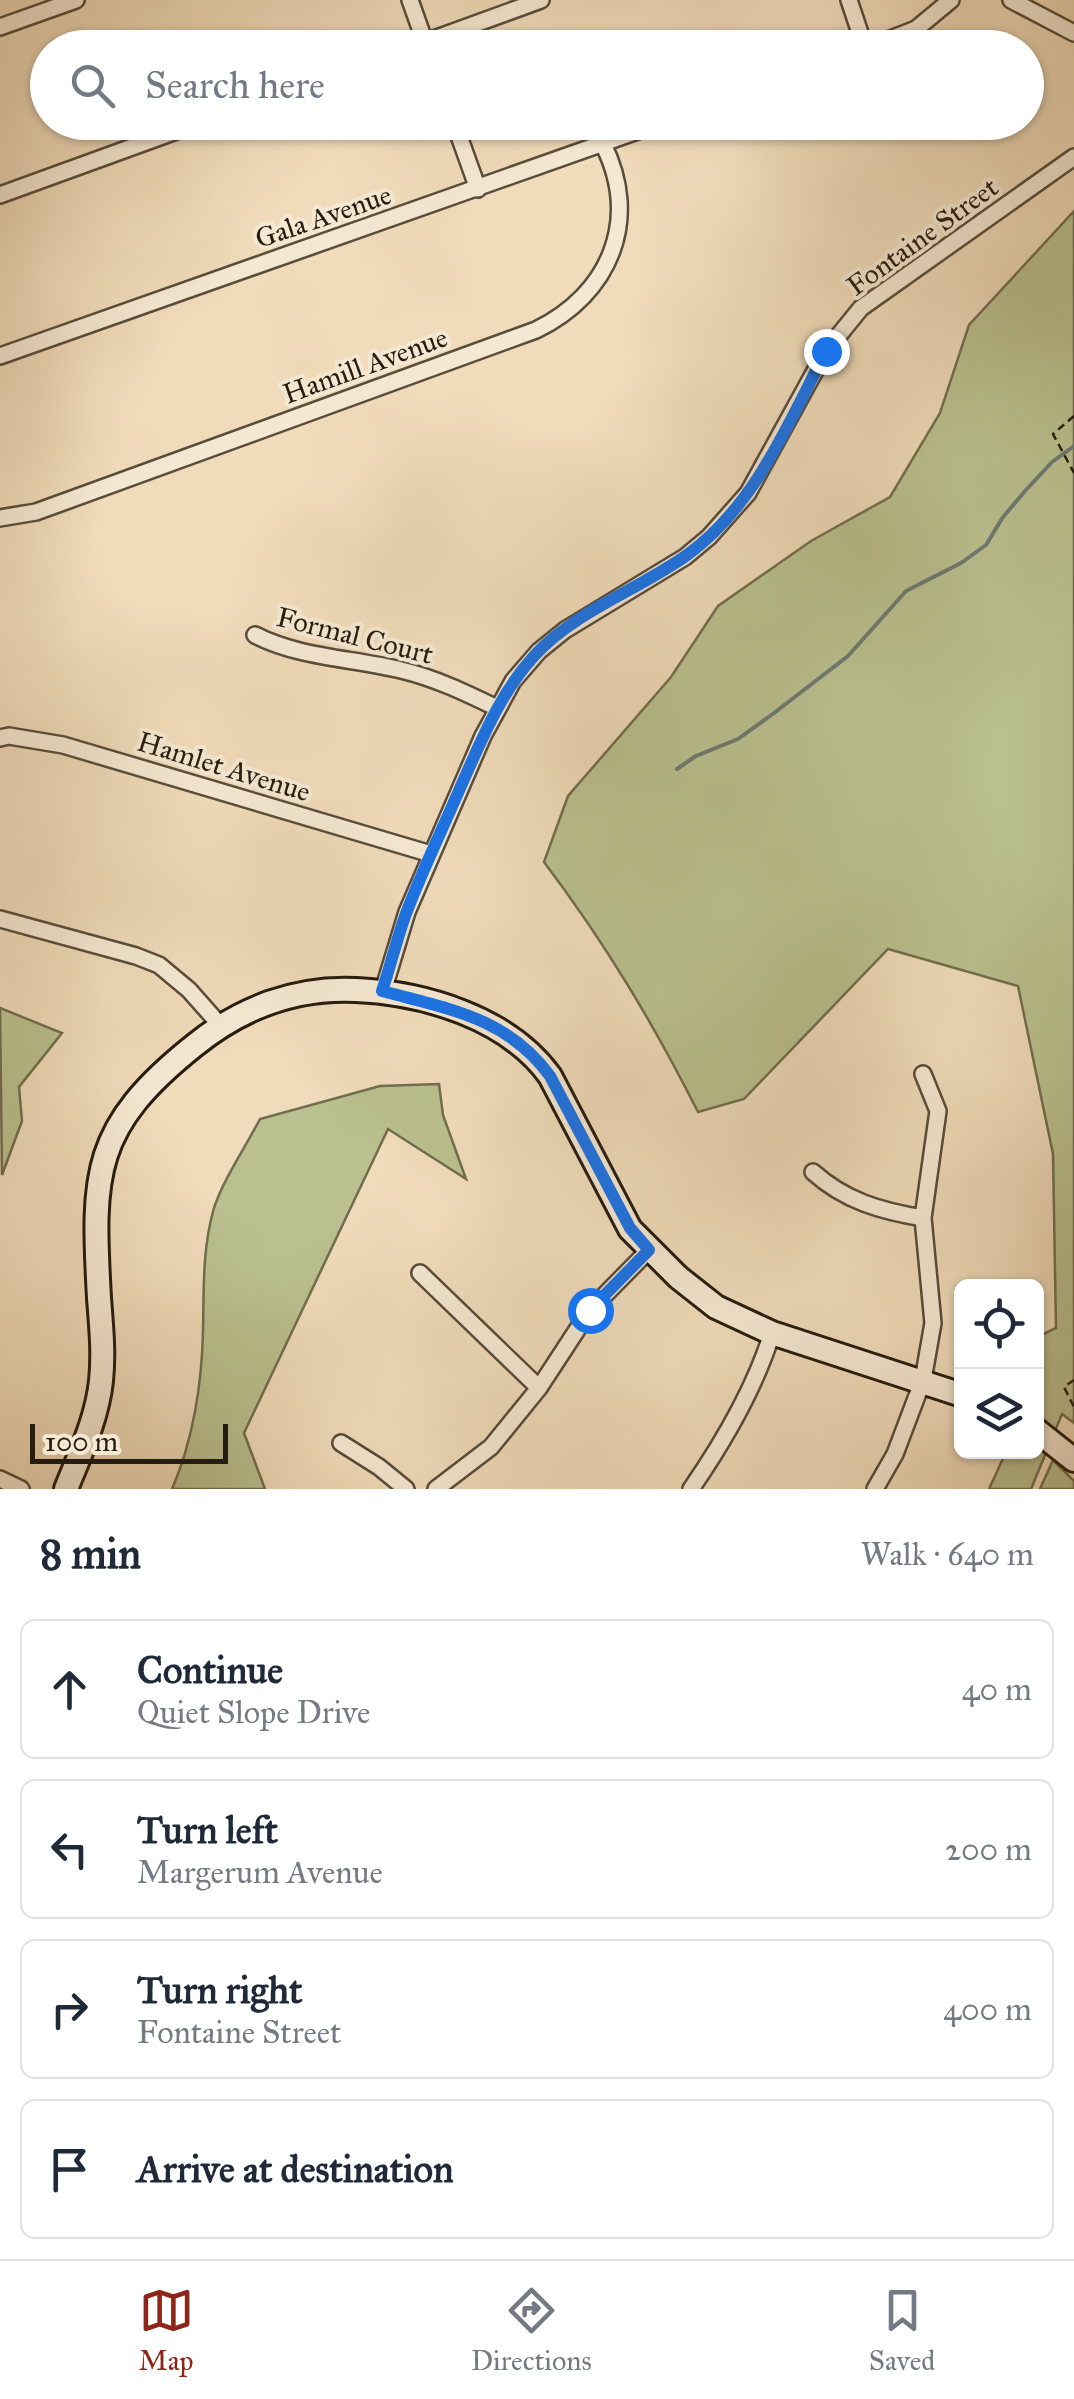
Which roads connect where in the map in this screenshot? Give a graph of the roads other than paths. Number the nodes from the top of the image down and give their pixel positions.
1 (76, 0) edge
2 (410, 0) edge
3 (542, 0) edge
4 (848, 0) edge
5 (951, 0) edge
6 (1012, 0) edge
7 (0, 27) edge
8 (421, 30) edge
9 (463, 30) edge
10 (859, 30) edge
11 (913, 30) edge
12 (1074, 33) edge
13 (151, 140) edge
14 (460, 140) edge
15 (615, 140) edge
16 (604, 144) junction
17 (1074, 157) edge
18 (478, 189) junction
19 (0, 195) edge
20 (0, 356) edge
21 (0, 518) edge
22 (255, 634) dead end
23 (497, 708) junction
24 (0, 738) edge
25 (431, 854) junction
26 (0, 919) edge
27 (382, 991) junction
28 (220, 1025) junction
29 (923, 1074) dead end
30 (813, 1172) dead end
31 (923, 1218) junction
32 (649, 1250) junction
33 (420, 1273) dead end
34 (772, 1332) junction
35 (923, 1380) junction
36 (539, 1388) junction
37 (954, 1392) edge
38 (1044, 1436) edge
39 (341, 1443) dead end
40 (1074, 1460) edge
41 (0, 1479) edge
42 (21, 1489) edge
43 (66, 1489) edge
44 (406, 1489) edge
45 (436, 1489) edge
46 (691, 1489) edge
47 (874, 1489) edge

1 - 7 street
2 - 8 street
3 - 9 street
4 - 10 street
5 - 11 street
6 - 12 street
13 - 19 street
14 - 18 street
15 - 16 street, Gala Avenue
16 - 18 street, Gala Avenue
16 - 21 street, Hamill Avenue
17 - 23 street, Fontaine Street
18 - 20 street, Gala Avenue
22 - 23 street, Formal Court
23 - 25 street, Fontaine Street
24 - 25 street, Hamlet Avenue
25 - 27 street, Fontaine Street
26 - 28 street
27 - 28 street
27 - 32 street
28 - 43 street
29 - 31 street
30 - 31 street
31 - 35 street
32 - 34 street
32 - 36 street
33 - 36 street
34 - 35 street
34 - 46 street
35 - 37 street
35 - 47 street
36 - 45 street
38 - 40 street
39 - 44 street
41 - 42 street

